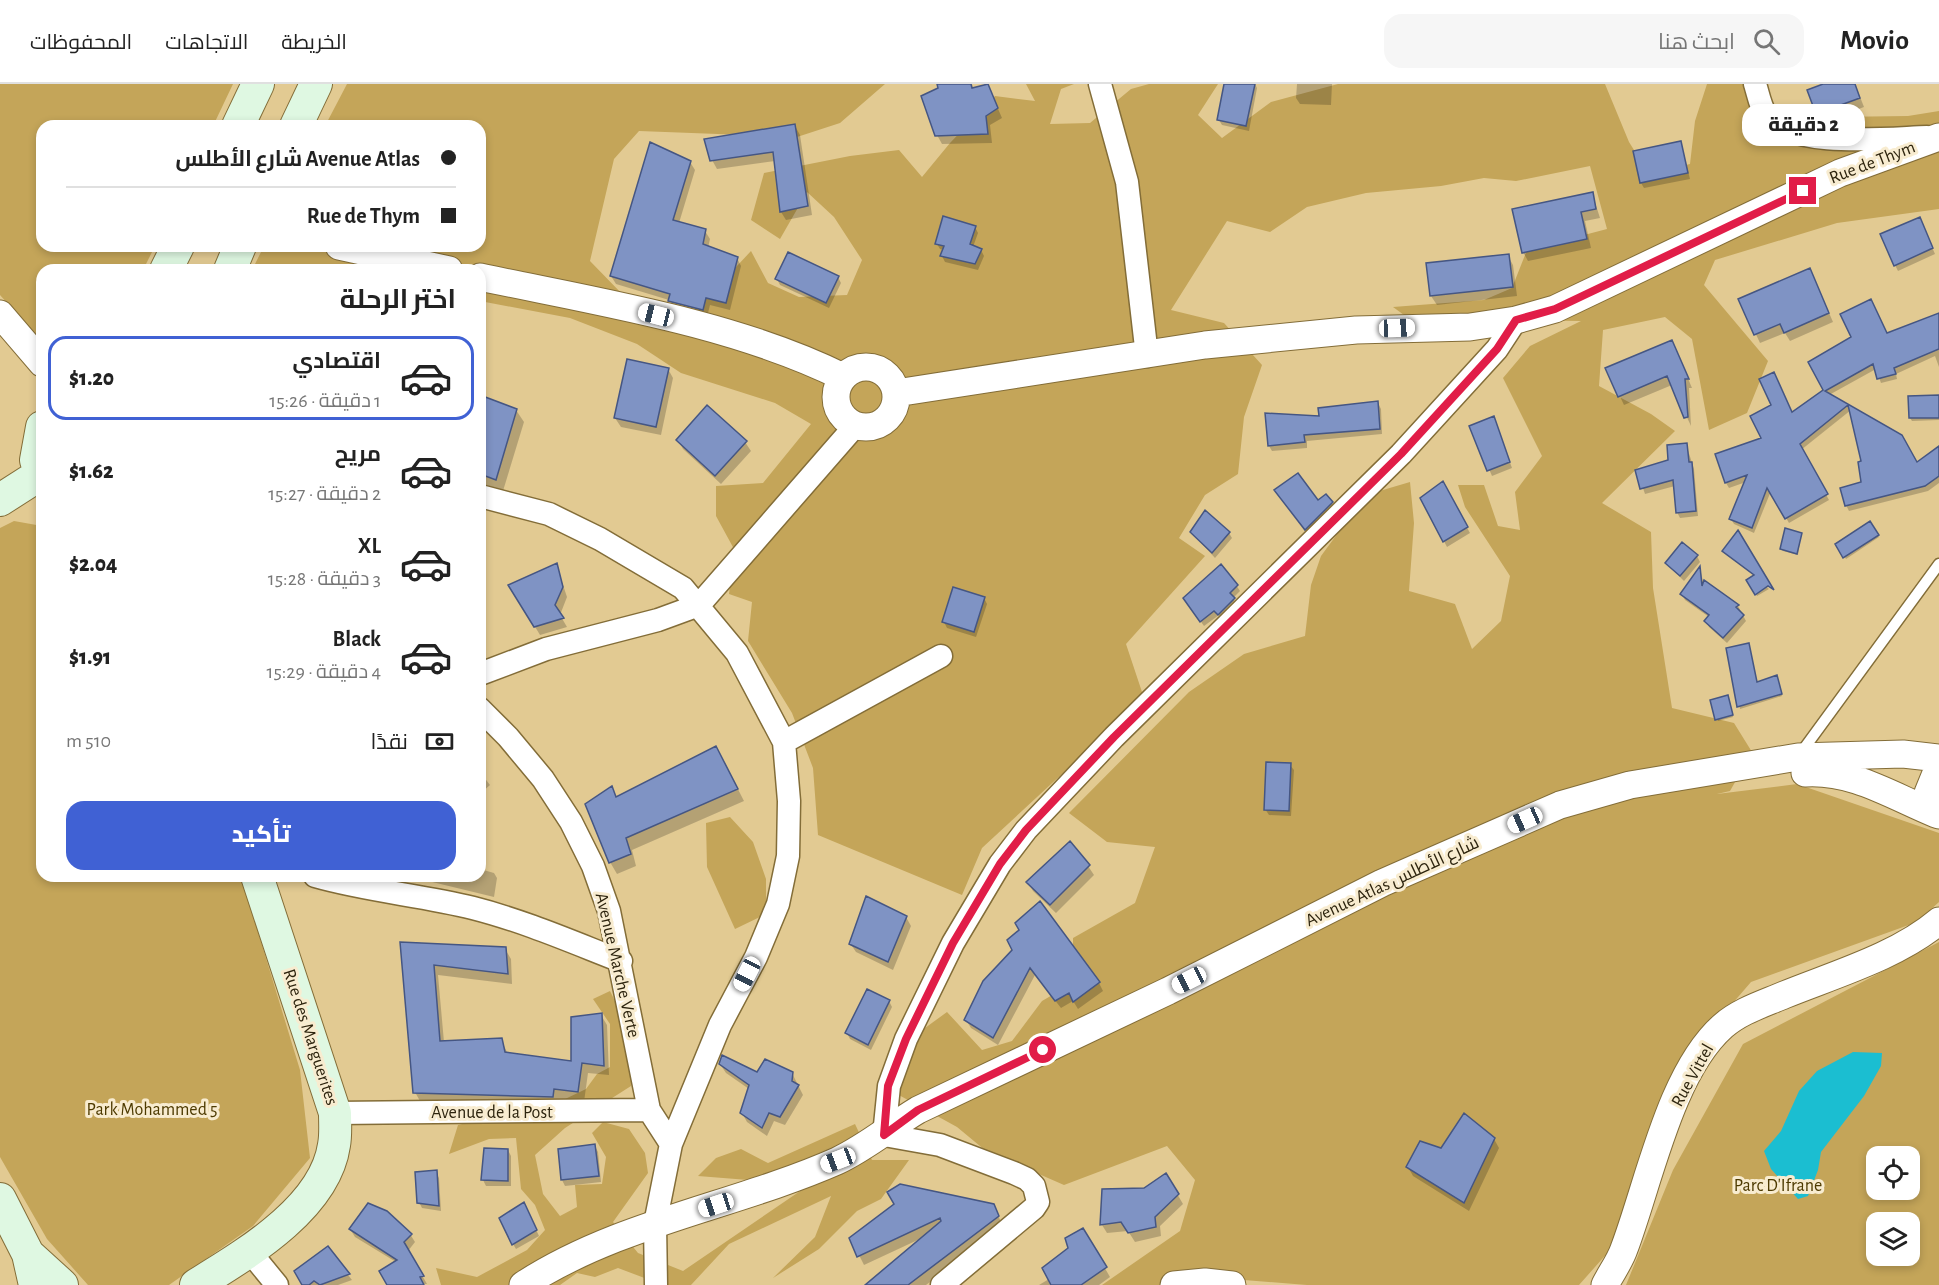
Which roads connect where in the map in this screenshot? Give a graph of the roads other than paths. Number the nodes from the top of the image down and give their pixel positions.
1 (258, 84) edge
2 (316, 84) edge
3 (1100, 84) edge
4 (1755, 84) edge
5 (241, 120) edge
6 (299, 120) edge
7 (1939, 137) edge
8 (366, 252) edge
9 (422, 264) edge
10 (486, 278) edge
11 (0, 314) edge
12 (1516, 320) junction
13 (36, 356) edge
14 (1147, 356) junction
15 (843, 376) junction
16 (896, 393) junction
17 (855, 426) junction
18 (36, 481) edge
19 (486, 498) edge
20 (0, 500) edge
21 (1939, 564) edge
22 (699, 604) junction
23 (941, 656) dead end
24 (486, 672) edge
25 (486, 716) edge
26 (784, 742) junction
27 (1798, 757) junction
28 (1939, 758) edge
29 (1939, 766) edge
30 (1937, 814) edge
31 (259, 882) edge
32 (338, 882) edge
33 (1939, 921) edge
34 (621, 961) junction
35 (649, 1110) junction
36 (336, 1113) junction
37 (884, 1135) junction
38 (671, 1144) junction
39 (0, 1199) edge
40 (655, 1224) junction
41 (250, 1252) junction
42 (28, 1254) junction
43 (35, 1285) edge
44 (62, 1285) edge
45 (196, 1285) edge
46 (277, 1285) edge
47 (524, 1285) edge
48 (656, 1285) edge
49 (942, 1285) edge
50 (1174, 1285) edge
51 (1232, 1285) edge
52 (1605, 1285) edge

1 - 5 main road
2 - 6 main road
3 - 14 street
4 - 7 street
7 - 12 street, Rue de Thym
8 - 9 street
10 - 15 street
11 - 13 street
12 - 14 street, Rue de Thym
12 - 37 street
14 - 16 street, Rue de Thym
15 - 16 street
15 - 17 street
16 - 17 street
17 - 22 street
18 - 20 main road
19 - 22 street
21 - 27 lane
22 - 24 street
22 - 26 street
23 - 26 street
25 - 34 street, Avenue Marche Verte
26 - 38 street
27 - 28 street, Avenue Atlas شارع الأطلس
27 - 37 street, Avenue Atlas شارع الأطلس
29 - 30 street
30 - 37 street, Avenue Atlas شارع الأطلس
31 - 36 main road, Rue des Marguerites
32 - 34 street
33 - 52 street, Rue Vittel
34 - 35 street, Avenue Marche Verte
35 - 36 street, Avenue de la Post
35 - 38 street, Avenue Marche Verte
36 - 41 main road, Rue des Marguerites
37 - 40 street, Avenue Atlas شارع الأطلس
37 - 49 street
38 - 40 street
39 - 42 main road
40 - 47 street, Avenue Atlas شارع الأطلس
40 - 48 street
41 - 45 main road, Rue des Marguerites
41 - 46 street
42 - 43 main road
42 - 44 main road
50 - 51 street

